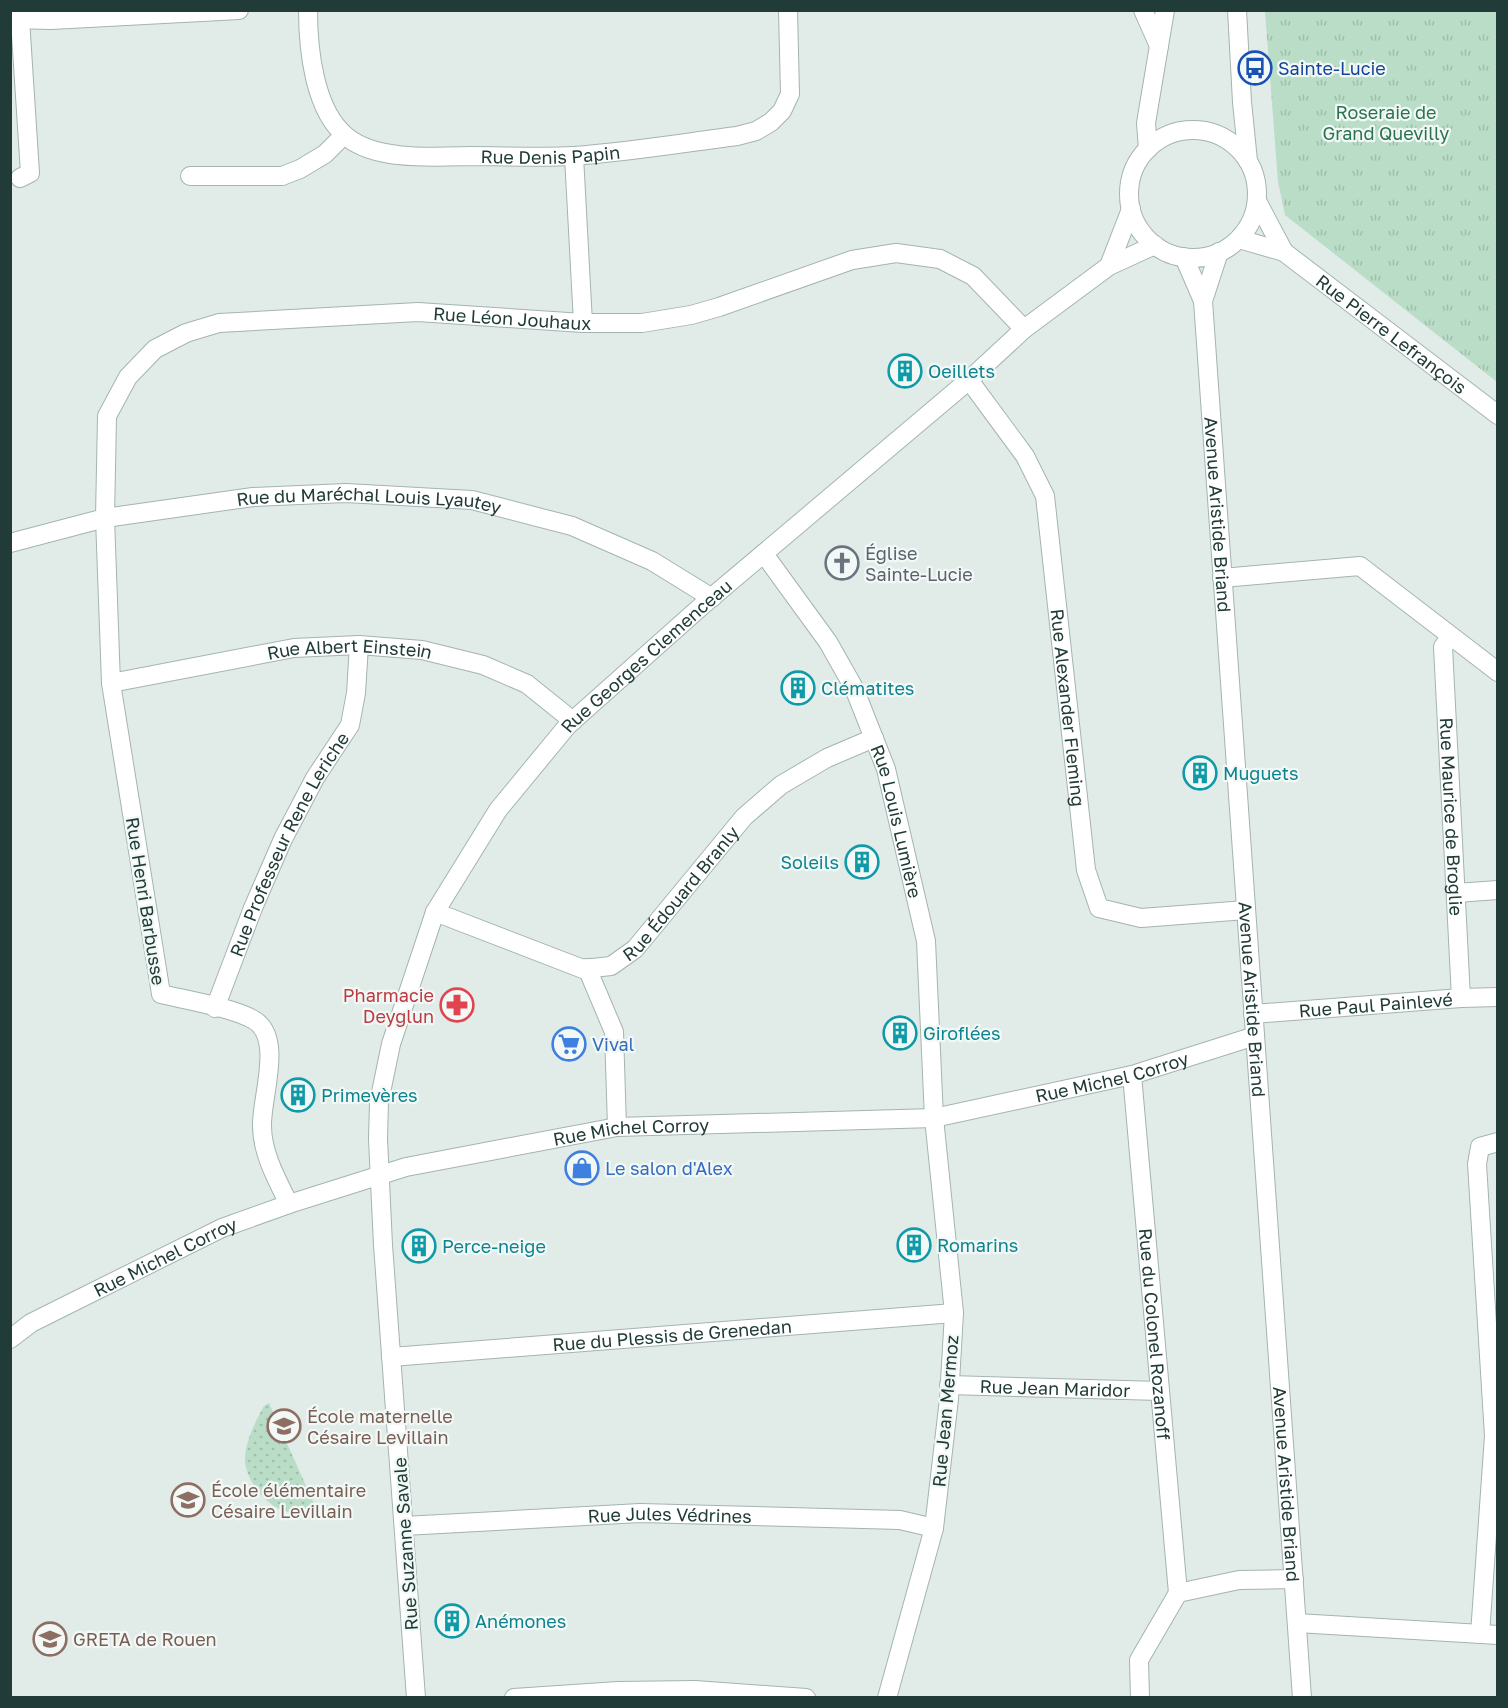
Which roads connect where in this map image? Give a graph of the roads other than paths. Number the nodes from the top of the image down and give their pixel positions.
1 (239, 10) edge
2 (308, 10) edge
3 (788, 10) edge
4 (1143, 10) edge
5 (1165, 10) edge
6 (1237, 10) edge
7 (15, 19) edge
8 (1159, 46) junction
9 (344, 135) junction
10 (1148, 149) junction
11 (574, 156) junction
12 (1248, 160) junction
13 (190, 176) dead end
14 (20, 178) dead end
15 (1257, 201) junction
16 (1131, 209) junction
17 (1239, 239) junction
18 (1155, 244) junction
19 (1219, 252) junction
20 (1284, 252) junction
21 (1184, 257) junction
22 (1109, 266) junction
23 (1203, 301) junction
24 (583, 323) junction
25 (1024, 329) junction
26 (969, 380) junction
27 (1497, 415) edge
28 (105, 518) junction
29 (10, 543) edge
30 (764, 554) junction
31 (1222, 578) junction
32 (712, 598) junction
33 (1450, 637) junction
34 (359, 645) junction
35 (1497, 672) edge
36 (111, 682) junction
37 (573, 721) junction
38 (874, 738) junction
39 (1497, 890) edge
40 (1456, 893) junction
41 (1246, 910) junction
42 (435, 912) junction
43 (587, 968) junction
44 (1497, 997) edge
45 (1461, 998) junction
46 (215, 1008) junction
47 (1253, 1014) junction
48 (1255, 1036) junction
49 (1132, 1075) junction
50 (934, 1118) junction
51 (617, 1127) junction
52 (1497, 1142) edge
53 (380, 1175) junction
54 (289, 1204) junction
55 (954, 1313) junction
56 (31, 1323) junction
57 (10, 1327) edge
58 (10, 1339) edge
59 (392, 1357) junction
60 (950, 1385) junction
61 (1160, 1390) junction
62 (1495, 1486) edge
63 (404, 1526) junction
64 (934, 1528) junction
65 (1294, 1579) junction
66 (1178, 1593) junction
67 (1297, 1623) junction
68 (1489, 1635) edge
69 (416, 1698) edge
70 (514, 1698) edge
71 (806, 1698) edge
72 (886, 1698) edge
73 (1140, 1698) edge
74 (1302, 1698) edge

1 - 7 street
2 - 9 street, Rue Denis Papin
3 - 11 street, Rue Denis Papin
4 - 8 street
5 - 8 street
6 - 12 street
7 - 14 street
8 - 10 street
9 - 11 street, Rue Denis Papin
9 - 13 street
10 - 12 street
10 - 16 street
11 - 24 street
12 - 15 street
15 - 17 street
15 - 20 street, Rue Pierre Lefrançois
16 - 18 street
16 - 22 street
17 - 19 street
17 - 20 street, Rue Pierre Lefrançois
18 - 21 street
18 - 22 street, Rue Georges Clemenceau
19 - 21 street
19 - 23 street, Avenue Aristide Briand
20 - 27 street, Rue Pierre Lefrançois
21 - 23 street, Avenue Aristide Briand
22 - 25 street, Rue Georges Clemenceau
23 - 31 street, Avenue Aristide Briand
24 - 25 street, Rue Léon Jouhaux
24 - 28 street, Rue Léon Jouhaux
25 - 26 street, Rue Georges Clemenceau
26 - 30 street, Rue Georges Clemenceau
26 - 41 street, Rue Alexander Fleming
28 - 29 street, Rue du Maréchal Louis Lyautey
28 - 32 street, Rue du Maréchal Louis Lyautey
28 - 36 street, Rue Henri Barbusse
30 - 32 street, Rue Georges Clemenceau
30 - 38 street, Rue Louis Lumière
31 - 33 street
31 - 41 street, Avenue Aristide Briand
32 - 37 street, Rue Georges Clemenceau
33 - 35 street
33 - 40 street, Rue Maurice de Broglie
34 - 36 street, Rue Albert Einstein
34 - 37 street, Rue Albert Einstein
34 - 46 street, Rue Professeur Rene Leriche
36 - 46 street, Rue Henri Barbusse
37 - 42 street, Rue Georges Clemenceau
38 - 43 street, Rue Édouard Branly
38 - 50 street, Rue Louis Lumière
39 - 40 street
40 - 45 street, Rue Maurice de Broglie
41 - 47 street, Avenue Aristide Briand
42 - 43 street, Rue Édouard Branly
42 - 53 street, Rue Georges Clemenceau
43 - 51 street
44 - 45 street, Rue Paul Painlevé
45 - 47 street, Rue Paul Painlevé
46 - 54 street, Rue Henri Barbusse
47 - 48 street, Avenue Aristide Briand
48 - 49 street, Rue Michel Corroy
48 - 65 street, Avenue Aristide Briand
49 - 50 street, Rue Michel Corroy
49 - 61 street, Rue du Colonel Rozanoff
50 - 51 street, Rue Michel Corroy
50 - 55 street, Rue Jean Mermoz
51 - 53 street, Rue Michel Corroy
52 - 62 street
53 - 54 street, Rue Michel Corroy
53 - 59 street, Rue Suzanne Savale
54 - 56 street, Rue Michel Corroy
55 - 59 street, Rue du Plessis de Grenedan
55 - 60 street, Rue Jean Mermoz
56 - 57 street, Rue Michel Corroy
56 - 58 street, Rue Michel Corroy
59 - 63 street, Rue Suzanne Savale
60 - 61 street, Rue Jean Maridor
60 - 64 street, Rue Jean Mermoz
61 - 66 street, Rue du Colonel Rozanoff
62 - 68 street
63 - 64 street, Rue Jules Védrines
63 - 69 street, Rue Suzanne Savale
64 - 72 street, Rue Jean Mermoz
65 - 66 street
65 - 67 street, Avenue Aristide Briand
66 - 73 street
67 - 68 street
67 - 74 street, Avenue Aristide Briand
70 - 71 street

